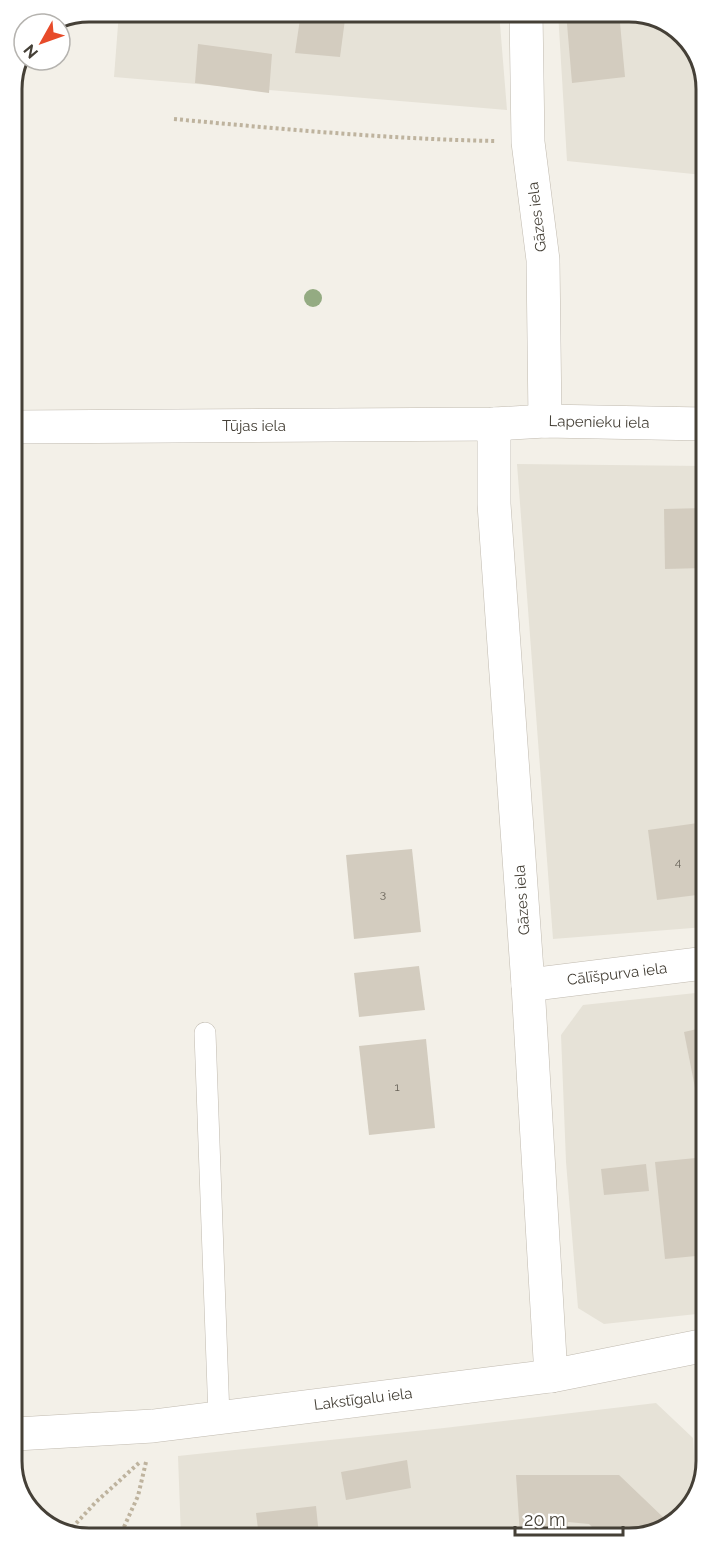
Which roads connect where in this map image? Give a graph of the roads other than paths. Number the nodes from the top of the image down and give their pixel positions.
1 (526, 23) edge
2 (545, 422) junction
3 (696, 423) edge
4 (494, 424) junction
5 (23, 427) edge
6 (696, 964) edge
7 (528, 985) junction
8 (205, 1033) dead end
9 (696, 1347) edge
10 (551, 1376) junction
11 (219, 1417) junction
12 (22, 1434) edge

1 - 2 street, Gāzes iela
2 - 3 street, Lapenieku iela
2 - 4 street, Lapenieku iela
4 - 5 street, Tūjas iela
4 - 7 street, Gāzes iela
6 - 7 street, Cālīšpurva iela
7 - 10 street, Gāzes iela
8 - 11 lane
9 - 10 street, Lakstīgalu iela
10 - 11 street, Lakstīgalu iela
11 - 12 street, Lakstīgalu iela

